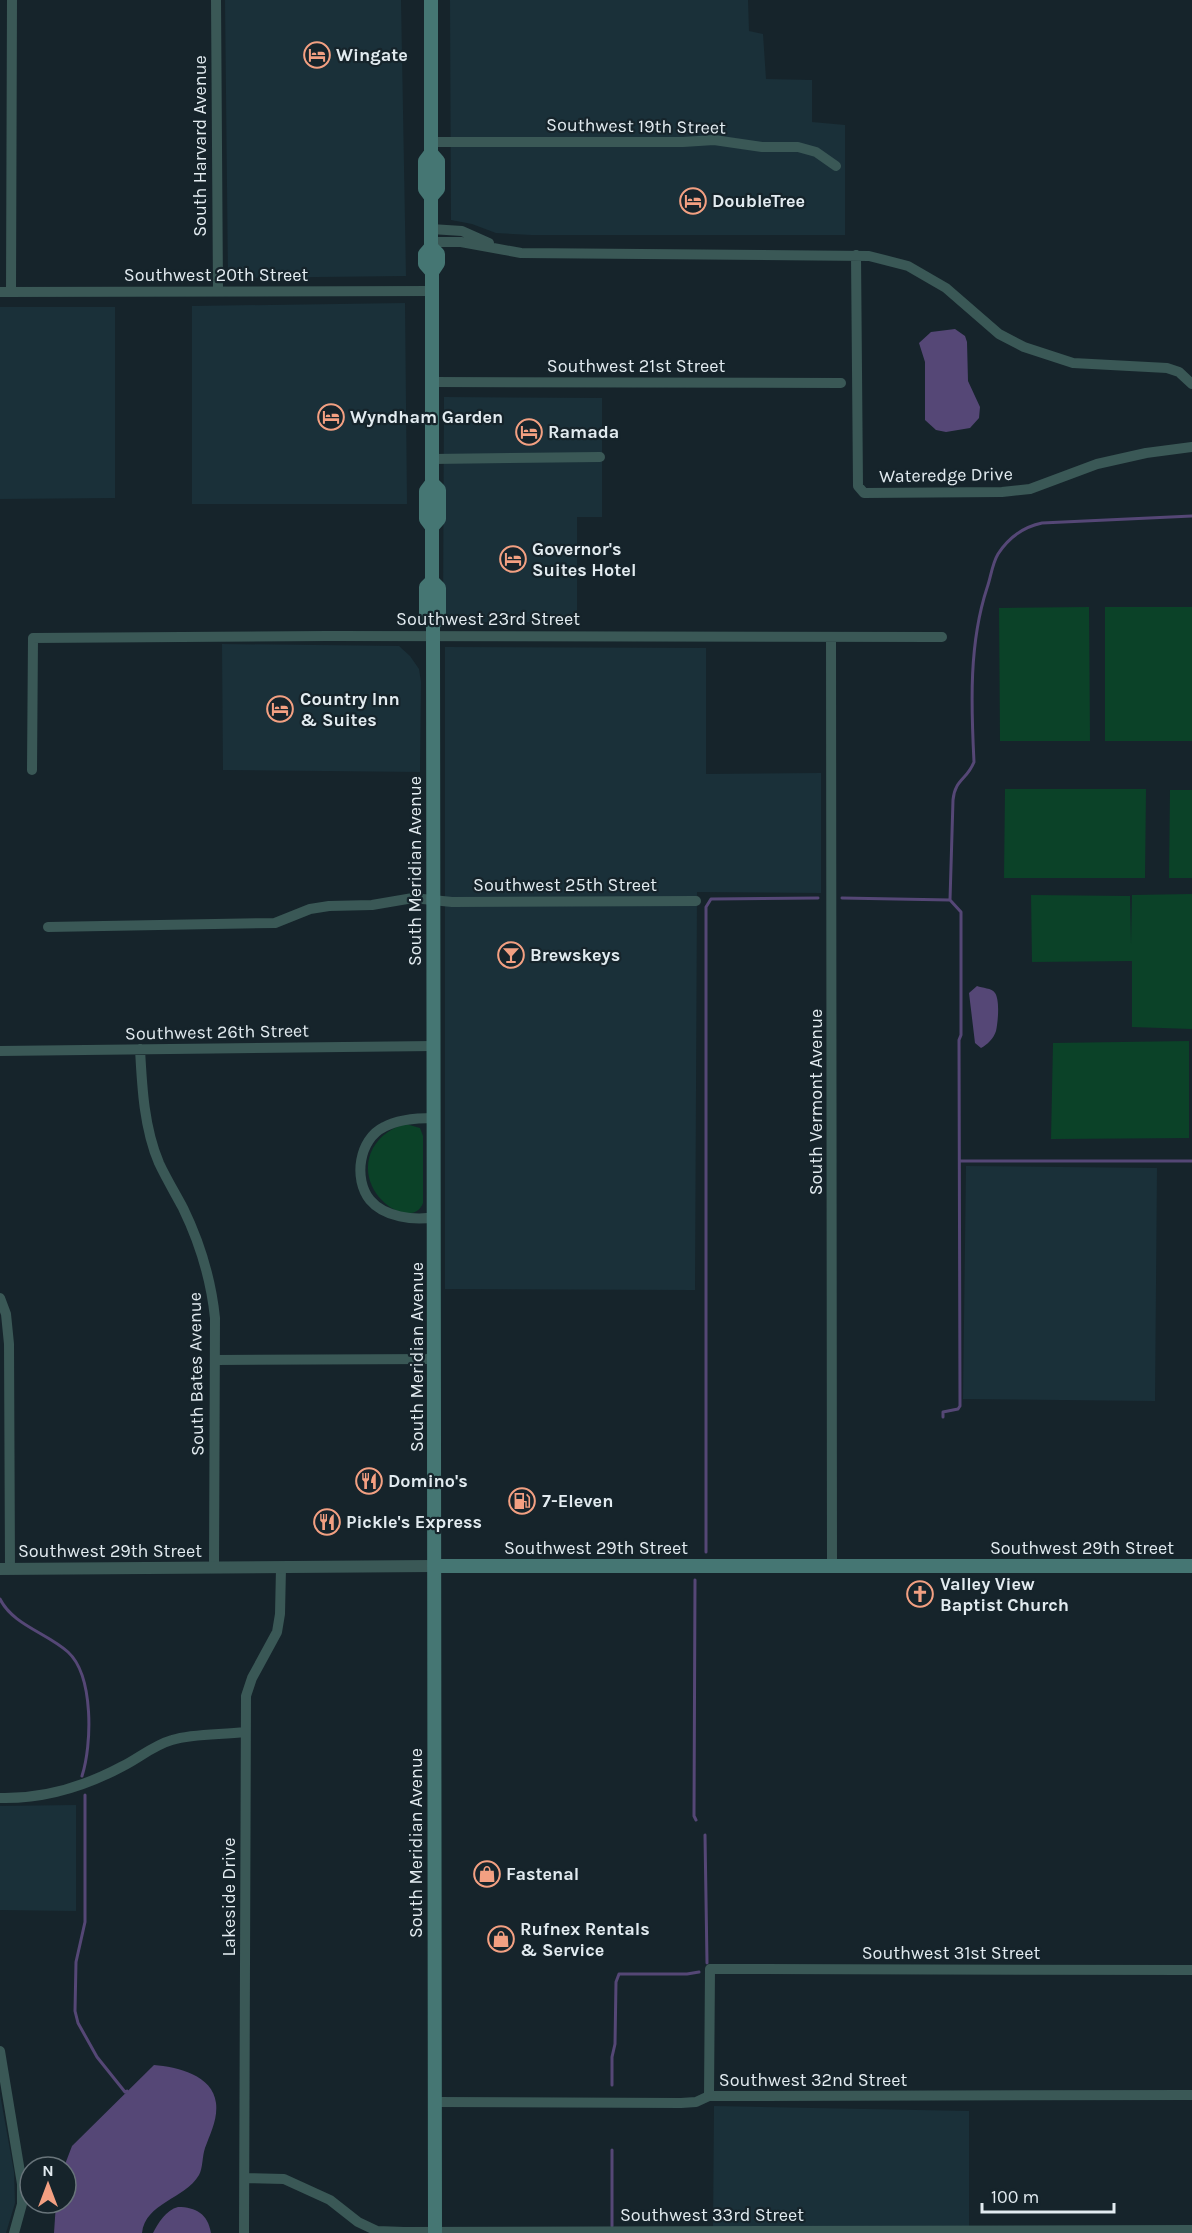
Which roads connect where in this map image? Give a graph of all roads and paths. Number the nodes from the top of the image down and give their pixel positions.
1 (12, 0) edge
2 (216, 0) edge
3 (430, 0) edge
4 (431, 148) junction
5 (836, 166) dead end
6 (431, 239) junction
7 (856, 255) junction
8 (218, 291) junction
9 (432, 291) junction
10 (5, 292) edge
11 (432, 382) junction
12 (841, 383) dead end
13 (1192, 384) edge
14 (1192, 447) edge
15 (600, 458) dead end
16 (432, 459) junction
17 (433, 630) junction
18 (942, 637) dead end
19 (831, 638) junction
20 (32, 770) dead end
21 (433, 900) junction
22 (696, 901) dead end
23 (48, 927) dead end
24 (434, 1046) junction
25 (140, 1049) junction
26 (0, 1051) edge
27 (434, 1118) junction
28 (435, 1217) junction
29 (0, 1298) edge
30 (435, 1359) junction
31 (216, 1360) junction
32 (434, 1566) junction
33 (832, 1566) junction
34 (1192, 1566) edge
35 (214, 1568) junction
36 (281, 1568) junction
37 (5, 1569) edge
38 (245, 1732) junction
39 (0, 1798) edge
40 (1192, 1970) edge
41 (0, 2051) edge
42 (1192, 2095) edge
43 (709, 2096) junction
44 (435, 2102) junction
45 (245, 2178) junction
46 (1192, 2230) edge
47 (435, 2232) edge
48 (14, 2233) edge
49 (244, 2233) edge

1 - 10 street
2 - 8 street, South Harvard Avenue
3 - 4 main road, South Meridian Avenue
4 - 5 street, Southwest 19th Street
4 - 6 main road, South Meridian Avenue
6 - 7 street
6 - 9 main road, South Meridian Avenue
7 - 13 street
7 - 14 street, Wateredge Drive
8 - 9 street, Southwest 20th Street
8 - 10 street, Southwest 20th Street
9 - 11 main road, South Meridian Avenue
11 - 12 street, Southwest 21st Street
11 - 16 main road, South Meridian Avenue
15 - 16 street
16 - 17 main road, South Meridian Avenue
17 - 19 street, Southwest 23rd Street
17 - 20 street, Southwest 23rd Street
17 - 21 main road, South Meridian Avenue
18 - 19 street, Southwest 23rd Street
19 - 33 street, South Vermont Avenue
21 - 22 street, Southwest 25th Street
21 - 23 street, Southwest 25th Street
21 - 24 main road, South Meridian Avenue
24 - 25 street, Southwest 26th Street
24 - 27 main road, South Meridian Avenue
25 - 26 street, Southwest 26th Street
25 - 31 street, South Bates Avenue
27 - 28 main road, South Meridian Avenue
27 - 28 street
28 - 30 main road, South Meridian Avenue
29 - 37 street
30 - 31 street
30 - 32 main road, South Meridian Avenue
31 - 35 street, South Bates Avenue
32 - 33 main road, Southwest 29th Street
32 - 36 street, Southwest 29th Street
32 - 44 main road, South Meridian Avenue
33 - 34 main road, Southwest 29th Street
35 - 36 street, Southwest 29th Street
35 - 37 street, Southwest 29th Street
36 - 38 street, Lakeside Drive
38 - 39 street
38 - 45 street, Lakeside Drive
40 - 43 street, Southwest 31st Street
41 - 48 street
42 - 43 street, Southwest 32nd Street
43 - 44 street, Southwest 32nd Street
44 - 47 main road, South Meridian Avenue
45 - 47 street, Southwest 33rd Street
45 - 49 street, Lakeside Drive
46 - 47 street, Southwest 33rd Street

